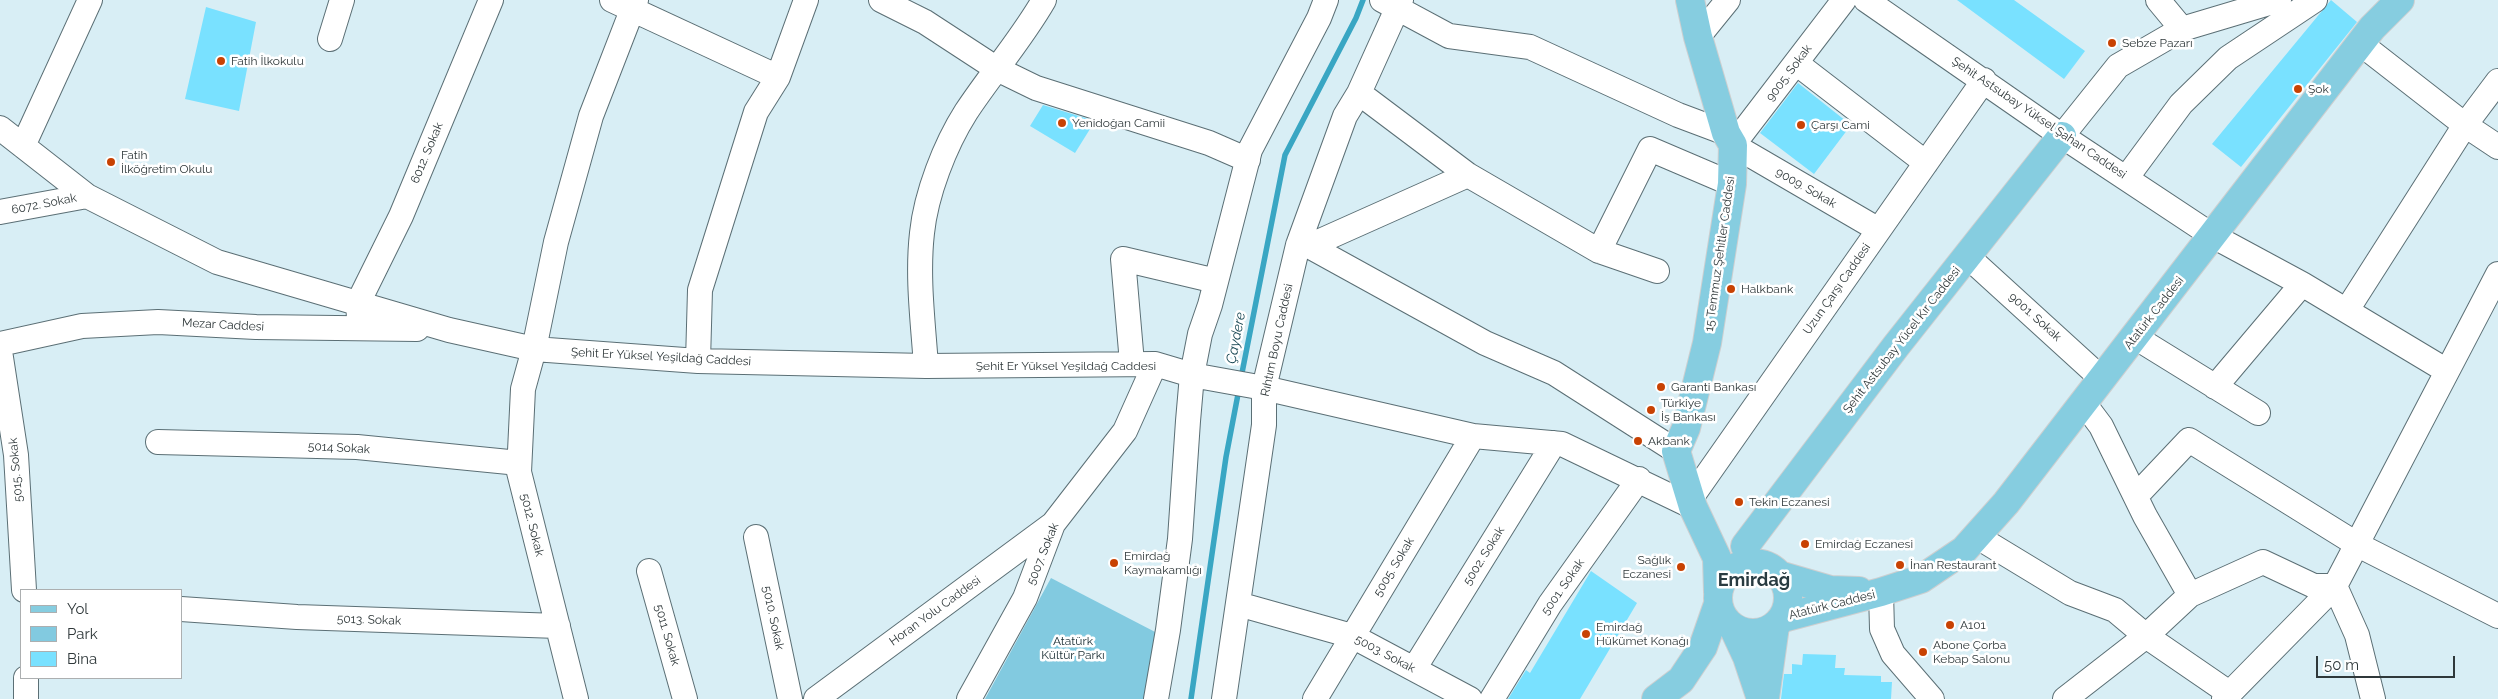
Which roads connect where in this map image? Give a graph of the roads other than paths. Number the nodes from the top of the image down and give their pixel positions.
1 (90, 0) edge
2 (342, 0) edge
3 (491, 0) edge
4 (806, 0) edge
5 (881, 0) edge
6 (1044, 0) edge
7 (1326, 0) edge
8 (1728, 0) edge
9 (1844, 0) edge
10 (1866, 0) edge
11 (2158, 0) edge
12 (2279, 0) edge
13 (2315, 0) edge
14 (2400, 0) edge
15 (627, 3) edge
16 (1394, 3) edge
17 (1686, 3) edge
18 (2182, 29) junction
19 (1698, 37) junction
20 (330, 39) dead end
21 (2361, 44) junction
22 (1796, 63) junction
23 (998, 69) junction
24 (778, 77) junction
25 (1984, 80) junction
26 (2498, 81) edge
27 (1359, 93) junction
28 (2465, 125) junction
29 (0, 128) edge
30 (2062, 136) junction
31 (1730, 139) junction
32 (23, 146) junction
33 (2498, 147) edge
34 (1248, 160) junction
35 (1926, 163) junction
36 (1468, 175) junction
37 (2128, 177) junction
38 (1732, 184) junction
39 (87, 196) junction
40 (0, 212) edge
41 (1879, 230) junction
42 (2213, 236) junction
43 (1304, 245) junction
44 (1599, 251) junction
45 (1967, 256) junction
46 (1657, 271) dead end
47 (2498, 274) edge
48 (1216, 281) junction
49 (2302, 284) junction
50 (358, 303) junction
51 (2346, 310) junction
52 (359, 328) junction
53 (449, 330) junction
54 (2135, 337) junction
55 (0, 344) edge
56 (534, 349) junction
57 (0, 351) edge
58 (698, 361) junction
59 (1143, 363) junction
60 (926, 366) junction
61 (2447, 371) junction
62 (1192, 375) junction
63 (2102, 379) junction
64 (2215, 386) junction
65 (1264, 388) junction
66 (2083, 402) junction
67 (2258, 413) dead end
68 (1473, 436) junction
69 (158, 442) dead end
70 (1554, 443) junction
71 (1676, 451) junction
72 (519, 463) junction
73 (1639, 479) junction
74 (2136, 496) junction
75 (1692, 502) junction
76 (1053, 524) junction
77 (756, 536) dead end
78 (1976, 536) junction
79 (2358, 545) junction
80 (1745, 546) junction
81 (649, 571) dead end
82 (1778, 572) junction
83 (2335, 586) junction
84 (24, 589) edge
85 (1881, 592) junction
86 (2190, 595) junction
87 (1718, 598) junction
88 (1238, 604) junction
89 (182, 609) edge
90 (2498, 616) edge
91 (1779, 622) junction
92 (558, 626) junction
93 (1733, 627) junction
94 (1352, 636) junction
95 (2146, 636) junction
96 (1414, 669) junction
97 (26, 679) edge
98 (2226, 696) edge
99 (26, 699) edge
100 (576, 699) edge
101 (685, 699) edge
102 (790, 699) edge
103 (816, 699) edge
104 (969, 699) edge
105 (1156, 699) edge
106 (1224, 699) edge
107 (1315, 699) edge
108 (1470, 699) edge
109 (1492, 699) edge
110 (1656, 699) edge
111 (1763, 699) edge
112 (1932, 699) edge
113 (2065, 699) edge
114 (2373, 699) edge

1 - 32 street
2 - 20 street
3 - 50 street, 6012. Sokak
4 - 24 street
5 - 23 street
6 - 23 street
7 - 34 street
8 - 19 street
9 - 22 street, 9005. Sokak
10 - 25 street, Şehit Astsubay Yüksel Şahan Caddesi
11 - 18 street
12 - 18 street
13 - 37 street
14 - 21 main road, Atatürk Caddesi
15 - 24 street
15 - 56 street, 5012. Sokak
16 - 27 street, Rıhtım Boyu Caddesi
16 - 31 street, 9009. Sokak
17 - 19 main road, 15 Temmuz Şehitler Caddesi
18 - 30 street
19 - 31 main road, 15 Temmuz Şehitler Caddesi
21 - 28 street
21 - 42 main road, Atatürk Caddesi
22 - 31 street, 9005. Sokak
22 - 35 street
23 - 34 street
23 - 60 street
24 - 58 street
25 - 30 street, Şehit Astsubay Yüksel Şahan Caddesi
25 - 35 street, Uzun Çarşı Caddesi
26 - 28 street
27 - 36 street
27 - 43 street, Rıhtım Boyu Caddesi
28 - 33 street
28 - 51 street
29 - 32 street
30 - 37 street, Şehit Astsubay Yüksel Şahan Caddesi
30 - 45 main road, Şehit Astsubay Yücel Kır Caddesi
31 - 38 main road, 15 Temmuz Şehitler Caddesi
31 - 41 street, 9009. Sokak
32 - 39 street
34 - 48 street
35 - 41 street, Uzun Çarşı Caddesi
36 - 43 street
36 - 44 street
37 - 42 street, Şehit Astsubay Yüksel Şahan Caddesi
38 - 44 street
38 - 71 main road, 15 Temmuz Şehitler Caddesi
39 - 40 street, 6072. Sokak
39 - 50 street
41 - 75 street, Uzun Çarşı Caddesi
42 - 49 street, Şehit Astsubay Yüksel Şahan Caddesi
42 - 54 main road, Atatürk Caddesi
43 - 65 street, Rıhtım Boyu Caddesi
43 - 71 street
44 - 46 street
45 - 63 street, 9001. Sokak
45 - 80 main road, Şehit Astsubay Yücel Kır Caddesi
47 - 61 street
48 - 59 street
48 - 62 street
49 - 51 street, Şehit Astsubay Yüksel Şahan Caddesi
49 - 64 street
50 - 52 street
50 - 53 street
51 - 61 street, Şehit Astsubay Yüksel Şahan Caddesi
52 - 53 street, Mezar Caddesi
52 - 55 street, Mezar Caddesi
53 - 56 street, Şehit Er Yüksel Yeşildağ Caddesi
54 - 63 main road, Atatürk Caddesi
54 - 64 street
56 - 58 street, Şehit Er Yüksel Yeşildağ Caddesi
56 - 72 street, 5012. Sokak
57 - 84 street, 5015. Sokak
58 - 60 street, Şehit Er Yüksel Yeşildağ Caddesi
59 - 60 street, Şehit Er Yüksel Yeşildağ Caddesi
59 - 62 street, Şehit Er Yüksel Yeşildağ Caddesi
59 - 76 street, 5007. Sokak
61 - 79 street
62 - 65 street, Şehit Er Yüksel Yeşildağ Caddesi
62 - 105 street
63 - 66 main road, Atatürk Caddesi
64 - 67 street
65 - 68 street, Şehit Er Yüksel Yeşildağ Caddesi
65 - 88 street, Rıhtım Boyu Caddesi
66 - 74 street
66 - 78 main road, Atatürk Caddesi
68 - 70 street, Şehit Er Yüksel Yeşildağ Caddesi
68 - 94 street, 5005. Sokak
69 - 72 street, 5014 Sokak
70 - 73 street, Şehit Er Yüksel Yeşildağ Caddesi
70 - 96 street, 5002. Sokak
71 - 75 main road
72 - 92 street, 5012. Sokak
73 - 75 street, Şehit Er Yüksel Yeşildağ Caddesi
73 - 109 street, 5001. Sokak
74 - 79 street
74 - 86 street
75 - 80 main road
75 - 87 main road
76 - 103 street, Horan Yolu Caddesi
76 - 104 street, 5007. Sokak
77 - 102 street, 5010. Sokak
78 - 85 main road, Atatürk Caddesi
78 - 95 street
79 - 83 street
79 - 90 street
80 - 82 main road
81 - 101 street, 5011. Sokak
82 - 85 main road, Atatürk Caddesi
82 - 87 main road
82 - 91 main road
83 - 86 street
83 - 98 street
83 - 114 street
85 - 91 main road, Atatürk Caddesi
85 - 112 street
86 - 95 street
87 - 93 main road
87 - 110 main road
88 - 94 street, 5003. Sokak
88 - 106 street, Rıhtım Boyu Caddesi
89 - 92 street, 5013. Sokak
91 - 93 main road
91 - 111 main road
92 - 100 street, 5012. Sokak
93 - 111 main road
94 - 96 street, 5003. Sokak
94 - 107 street, 5005. Sokak
95 - 98 street
95 - 113 street
96 - 108 street, 5003. Sokak
97 - 99 street

